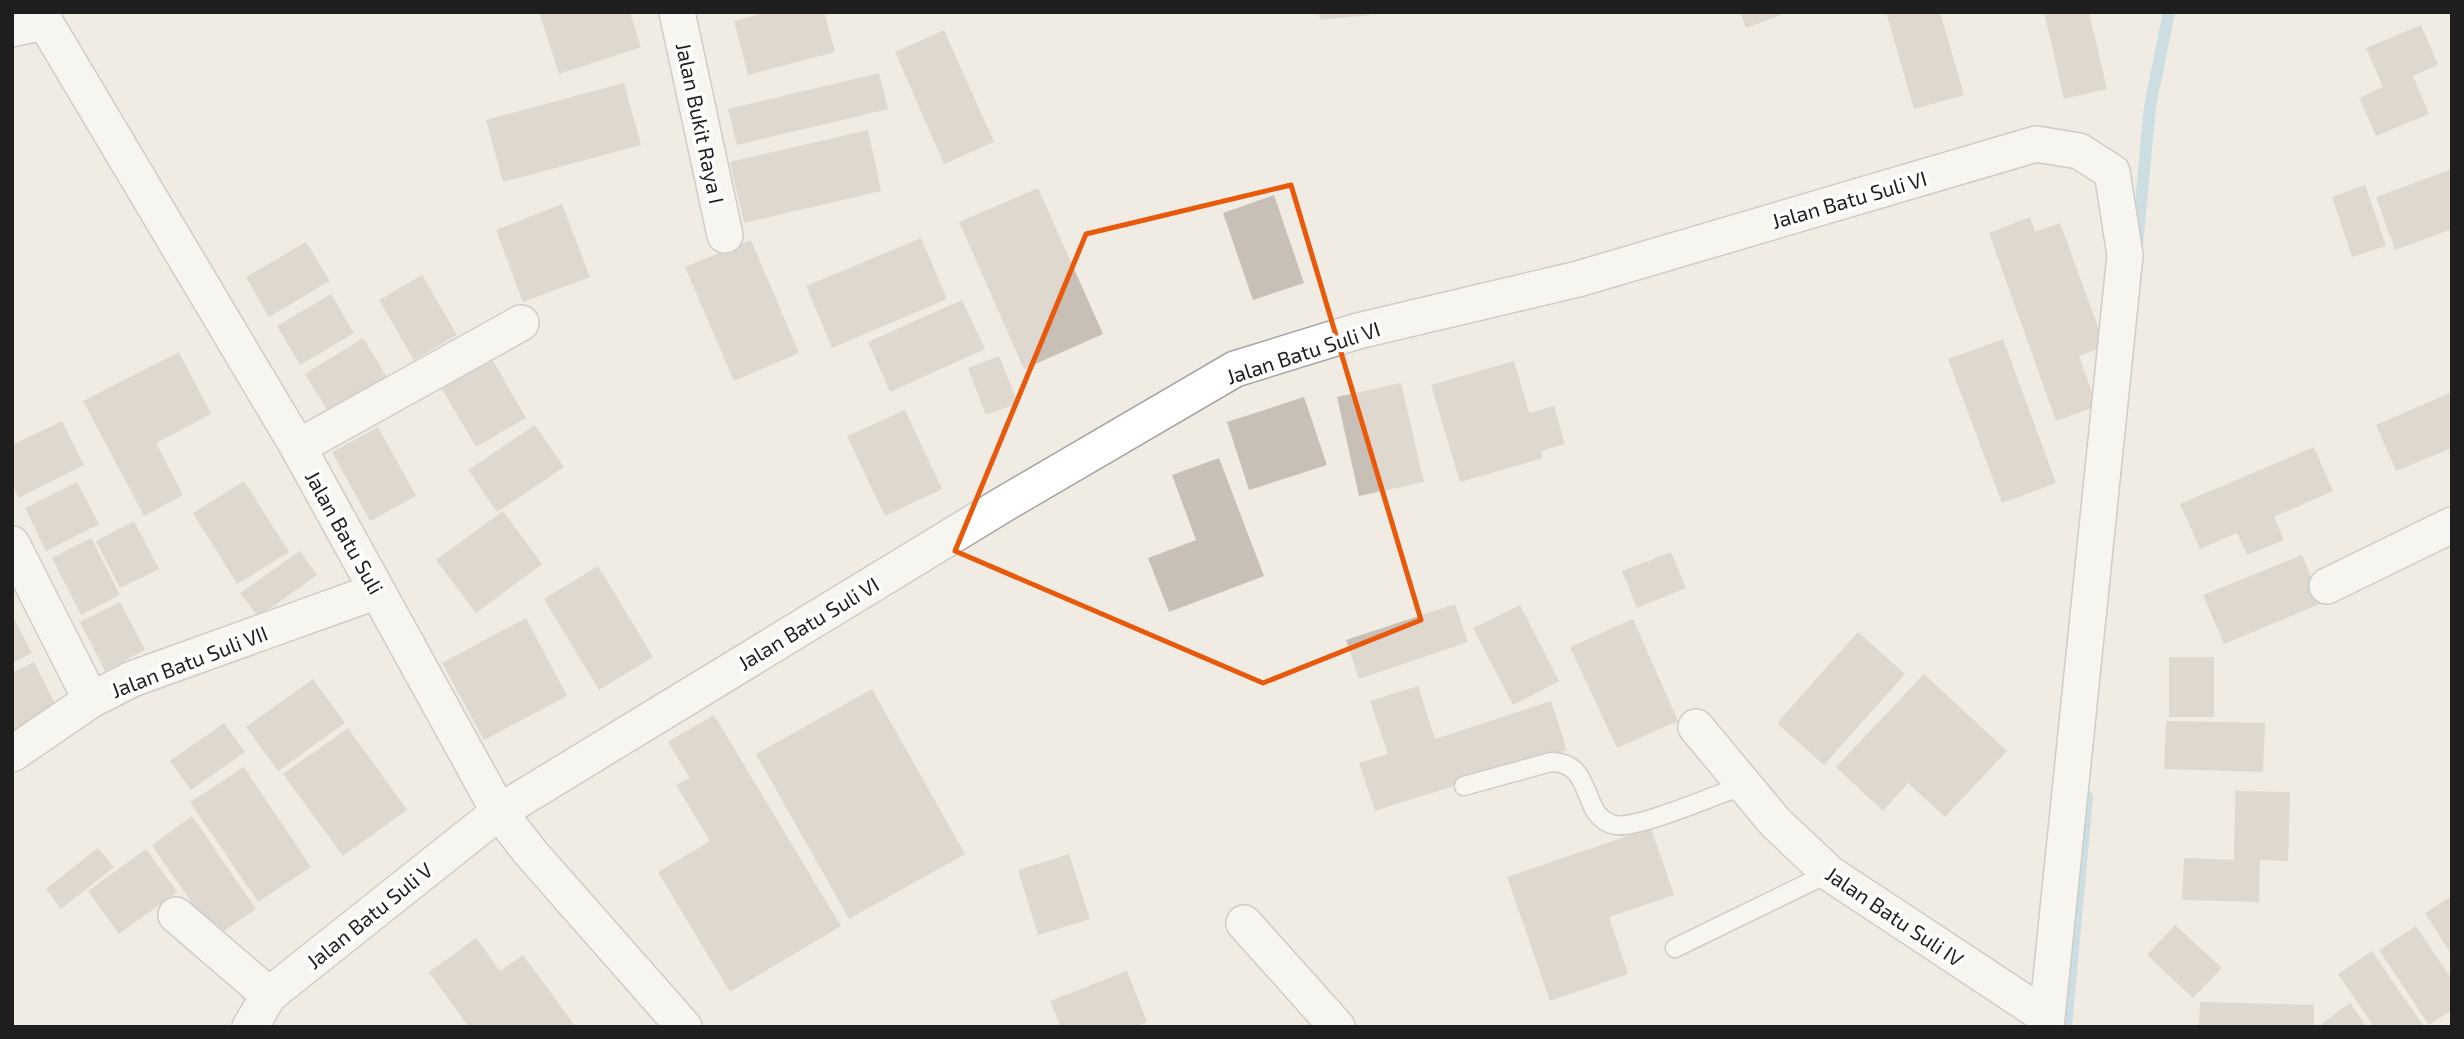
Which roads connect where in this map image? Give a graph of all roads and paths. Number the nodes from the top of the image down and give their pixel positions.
1 (677, 12) edge
2 (32, 21) edge
3 (725, 235) dead end
4 (521, 323) dead end
5 (298, 447) junction
6 (2452, 525) edge
7 (12, 544) edge
8 (2327, 586) dead end
9 (377, 590) junction
10 (91, 700) junction
11 (1696, 727) dead end
12 (12, 754) edge
13 (1744, 785) junction
14 (1464, 786) dead end
15 (499, 812) junction
16 (1829, 873) junction
17 (176, 915) dead end
18 (1244, 923) dead end
19 (1675, 948) dead end
20 (269, 995) junction
21 (2046, 1022) edge
22 (250, 1027) edge
23 (684, 1027) edge
24 (1337, 1027) edge

1 - 3 street, Jalan Bukit Raya I
2 - 5 street, Jalan Batu Suli
4 - 5 street
5 - 9 street, Jalan Batu Suli
6 - 8 street
7 - 10 street
9 - 10 street, Jalan Batu Suli VII
9 - 15 street, Jalan Batu Suli
10 - 12 street, Jalan Batu Suli VII
11 - 13 street, Jalan Batu Suli IV
13 - 14 lane
13 - 16 street, Jalan Batu Suli IV
15 - 20 street, Jalan Batu Suli V
15 - 21 street, Jalan Batu Suli VI
15 - 23 street, Jalan Batu Suli
16 - 19 lane
16 - 21 street, Jalan Batu Suli IV
17 - 20 street
18 - 24 street
20 - 22 street, Jalan Batu Suli V

